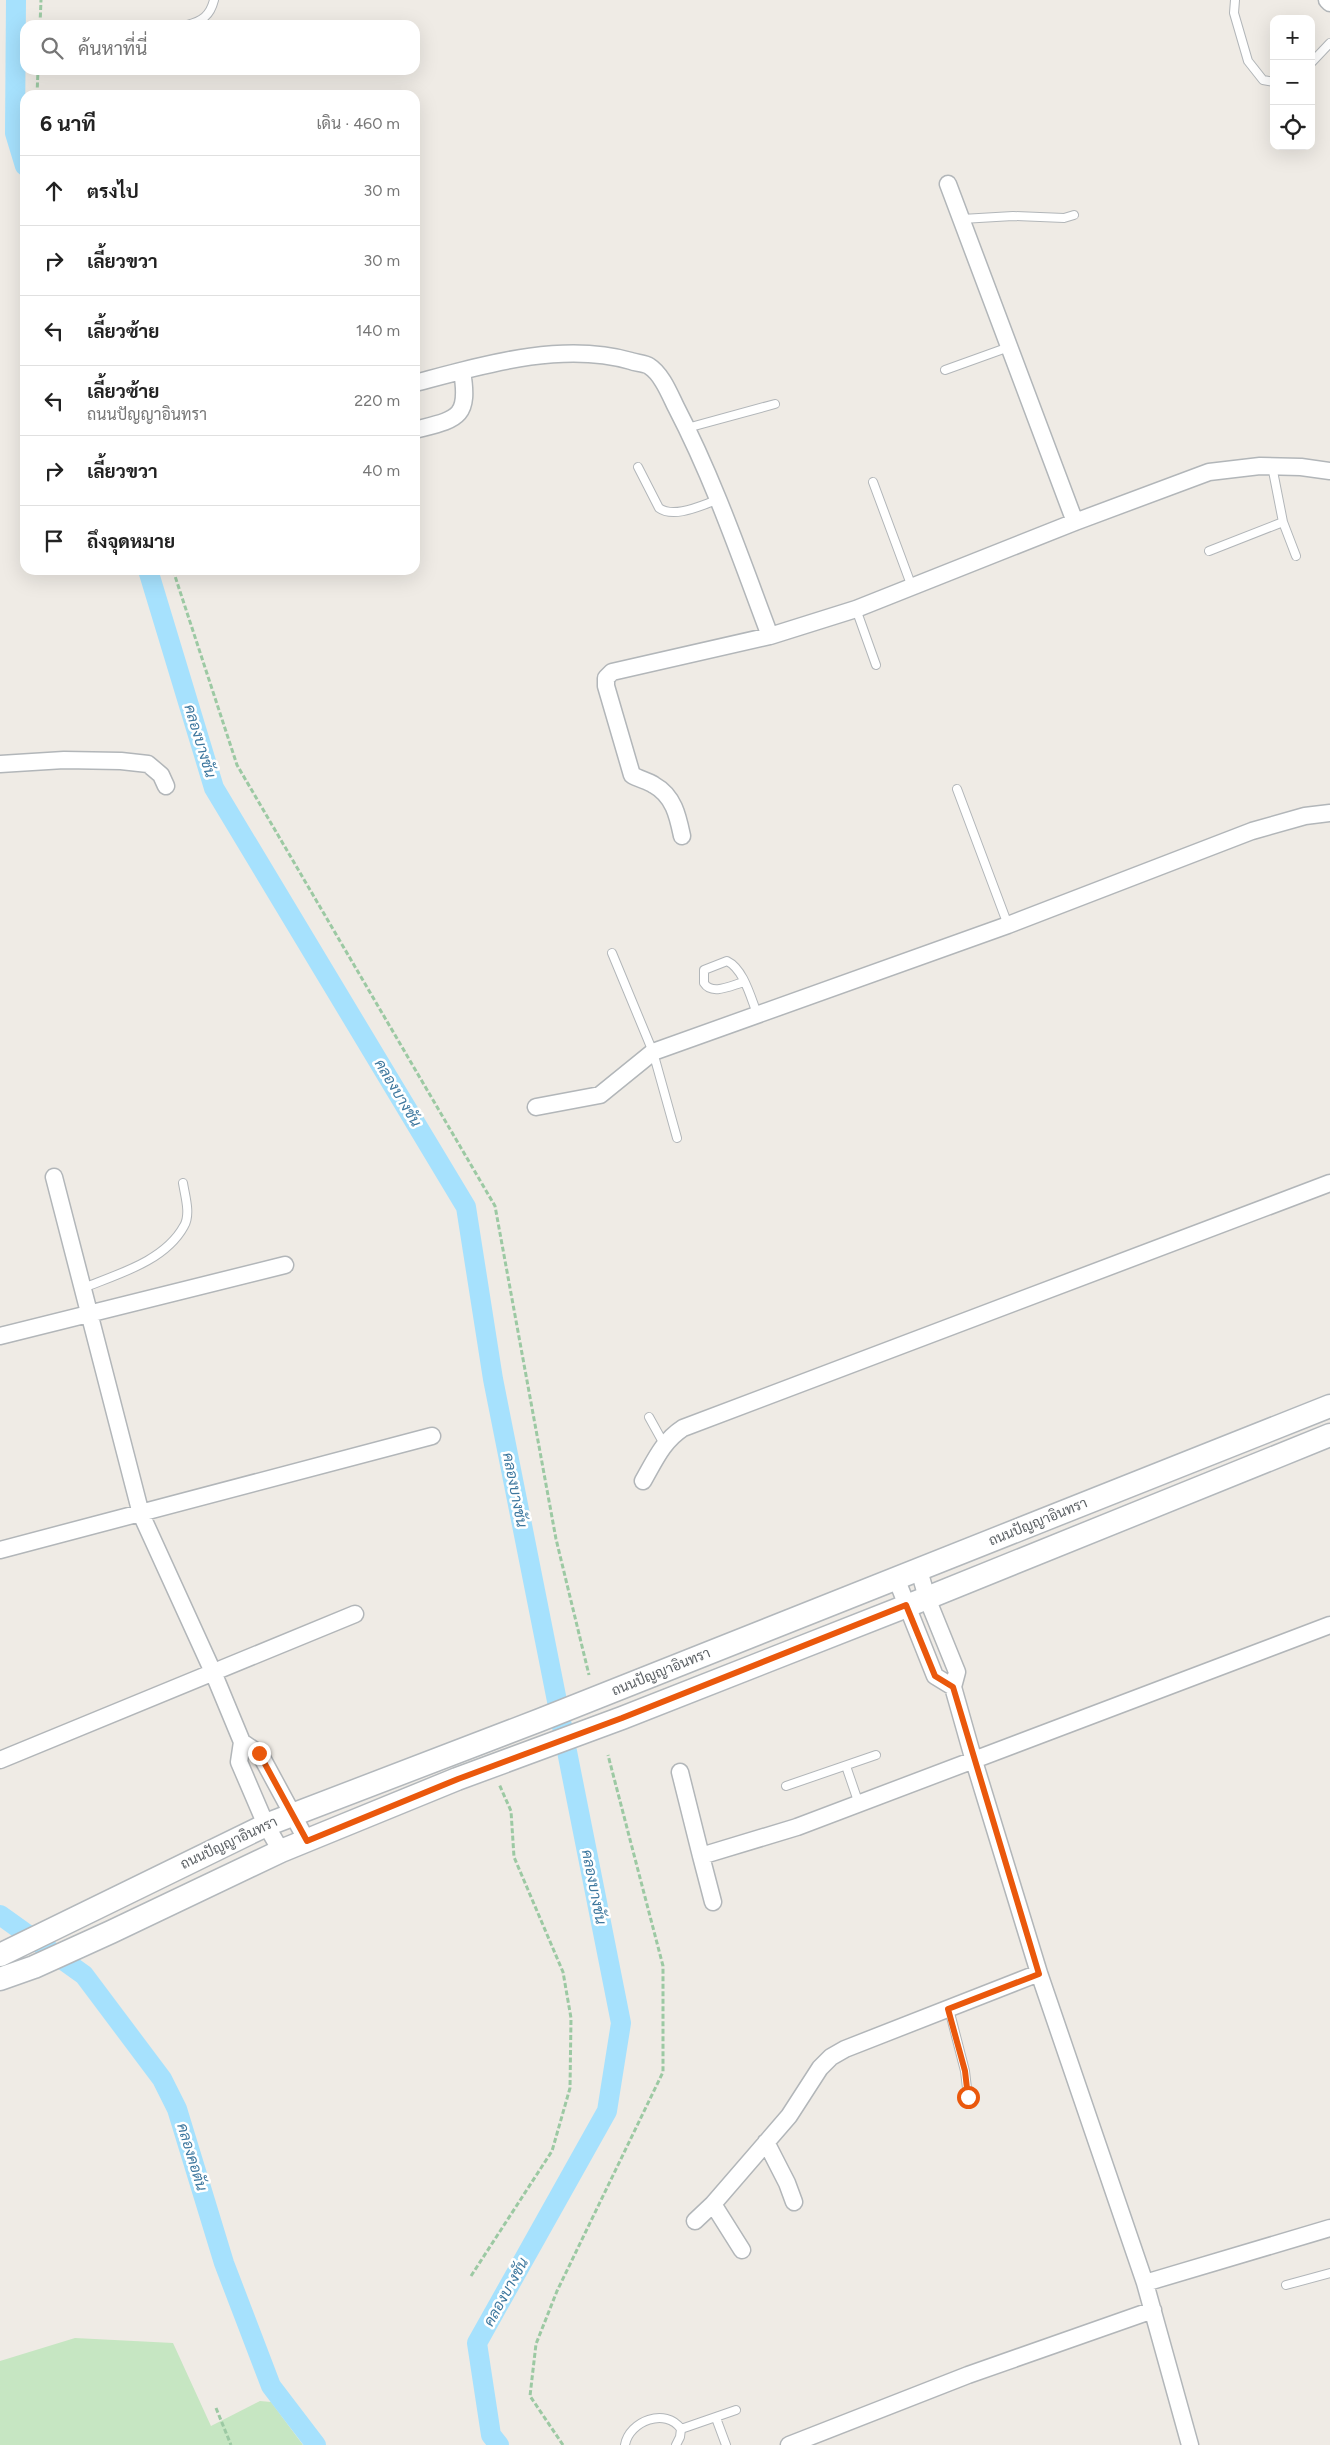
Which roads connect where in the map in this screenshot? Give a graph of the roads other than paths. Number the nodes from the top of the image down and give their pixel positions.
1 (214, 0) edge
2 (1235, 0) edge
3 (1327, 0) edge
4 (1330, 3) edge
5 (202, 20) edge
6 (1330, 42) edge
7 (1314, 60) edge
8 (1270, 81) edge
9 (948, 184) dead end
10 (1074, 215) dead end
11 (962, 219) junction
12 (1010, 346) junction
13 (945, 370) dead end
14 (462, 371) junction
15 (420, 381) edge
16 (776, 404) dead end
17 (687, 428) junction
18 (420, 429) edge
19 (1272, 466) junction
20 (638, 467) dead end
21 (1330, 471) edge
22 (873, 482) dead end
23 (717, 500) junction
24 (1076, 522) junction
25 (1283, 522) junction
26 (1209, 550) dead end
27 (1296, 556) dead end
28 (912, 587) junction
29 (856, 609) junction
30 (770, 636) junction
31 (876, 665) dead end
32 (0, 764) edge
33 (166, 786) dead end
34 (958, 789) dead end
35 (1330, 814) edge
36 (682, 836) dead end
37 (1008, 925) junction
38 (612, 953) dead end
39 (744, 982) junction
40 (758, 1016) junction
41 (653, 1052) junction
42 (536, 1107) dead end
43 (677, 1138) dead end
44 (54, 1177) dead end
45 (184, 1183) dead end
46 (1330, 1183) edge
47 (285, 1265) dead end
48 (83, 1288) junction
49 (90, 1314) junction
50 (0, 1336) edge
51 (1330, 1406) edge
52 (650, 1417) dead end
53 (1330, 1435) edge
54 (432, 1436) dead end
55 (664, 1444) junction
56 (643, 1481) dead end
57 (141, 1514) junction
58 (0, 1550) edge
59 (919, 1570) junction
60 (896, 1578) junction
61 (917, 1601) junction
62 (355, 1614) dead end
63 (1330, 1625) edge
64 (213, 1672) junction
65 (953, 1687) junction
66 (242, 1742) junction
67 (876, 1756) dead end
68 (0, 1760) edge
69 (974, 1762) junction
70 (846, 1766) junction
71 (680, 1772) dead end
72 (786, 1786) dead end
73 (859, 1804) junction
74 (292, 1814) junction
75 (266, 1824) junction
76 (307, 1841) junction
77 (281, 1851) junction
78 (701, 1856) junction
79 (713, 1902) dead end
80 (5, 1952) edge
81 (1039, 1974) junction
82 (0, 1979) edge
83 (948, 2009) junction
84 (968, 2097) dead end
85 (766, 2142) junction
86 (794, 2202) dead end
87 (713, 2204) junction
88 (695, 2221) dead end
89 (1330, 2228) edge
90 (742, 2250) dead end
91 (1330, 2273) edge
92 (1145, 2283) junction
93 (1286, 2285) dead end
94 (1153, 2310) junction
95 (736, 2410) dead end
96 (716, 2418) junction
97 (681, 2429) junction
98 (818, 2440) edge
99 (626, 2445) edge
100 (676, 2445) edge
101 (726, 2445) edge
102 (789, 2445) edge
103 (1190, 2445) edge

1 - 5 lane
2 - 8 lane
3 - 4 street
6 - 7 lane
9 - 11 street
10 - 11 lane
11 - 12 street
12 - 13 lane
12 - 24 street
14 - 15 street
14 - 17 street
14 - 18 street
16 - 17 lane
17 - 23 street
19 - 21 street
19 - 24 street
19 - 25 lane
20 - 23 lane
22 - 28 lane
23 - 30 street
24 - 28 street
25 - 26 lane
25 - 27 lane
28 - 29 street
29 - 30 street
29 - 31 lane
30 - 36 street
32 - 33 street
34 - 37 lane
35 - 37 street
37 - 40 street
38 - 41 lane
39 - 39 lane
39 - 40 lane
40 - 41 street
41 - 42 street
41 - 43 lane
44 - 48 street
45 - 48 lane
46 - 55 street
47 - 49 street
48 - 49 street
49 - 50 street
49 - 57 street
51 - 59 main road, ถนนปัญญาอินทรา
52 - 55 lane
53 - 61 main road, ถนนปัญญาอินทรา
54 - 57 street
55 - 56 street
57 - 58 street
57 - 64 street
59 - 60 main road, ถนนปัญญาอินทรา
59 - 61 street
60 - 61 street
60 - 74 main road, ถนนปัญญาอินทรา
61 - 65 street
61 - 65 street
61 - 76 main road, ถนนปัญญาอินทรา
62 - 64 street
63 - 69 street
64 - 66 street
64 - 68 street
65 - 69 street
66 - 74 street
66 - 75 street
67 - 70 lane
69 - 73 street
69 - 81 street
70 - 72 lane
70 - 73 lane
71 - 78 street
73 - 78 street
74 - 75 main road, ถนนปัญญาอินทรา
74 - 76 street
75 - 77 street
75 - 80 main road, ถนนปัญญาอินทรา
76 - 77 main road, ถนนปัญญาอินทรา
77 - 82 main road, ถนนปัญญาอินทรา
78 - 79 street
81 - 83 street
81 - 92 street
83 - 84 lane
83 - 85 street
85 - 86 street
85 - 87 street
87 - 88 street
87 - 90 street
89 - 92 street
91 - 93 lane
92 - 94 street
94 - 98 street
94 - 103 street
95 - 96 lane
96 - 97 lane
96 - 101 lane
97 - 99 lane
97 - 100 lane
98 - 102 street

